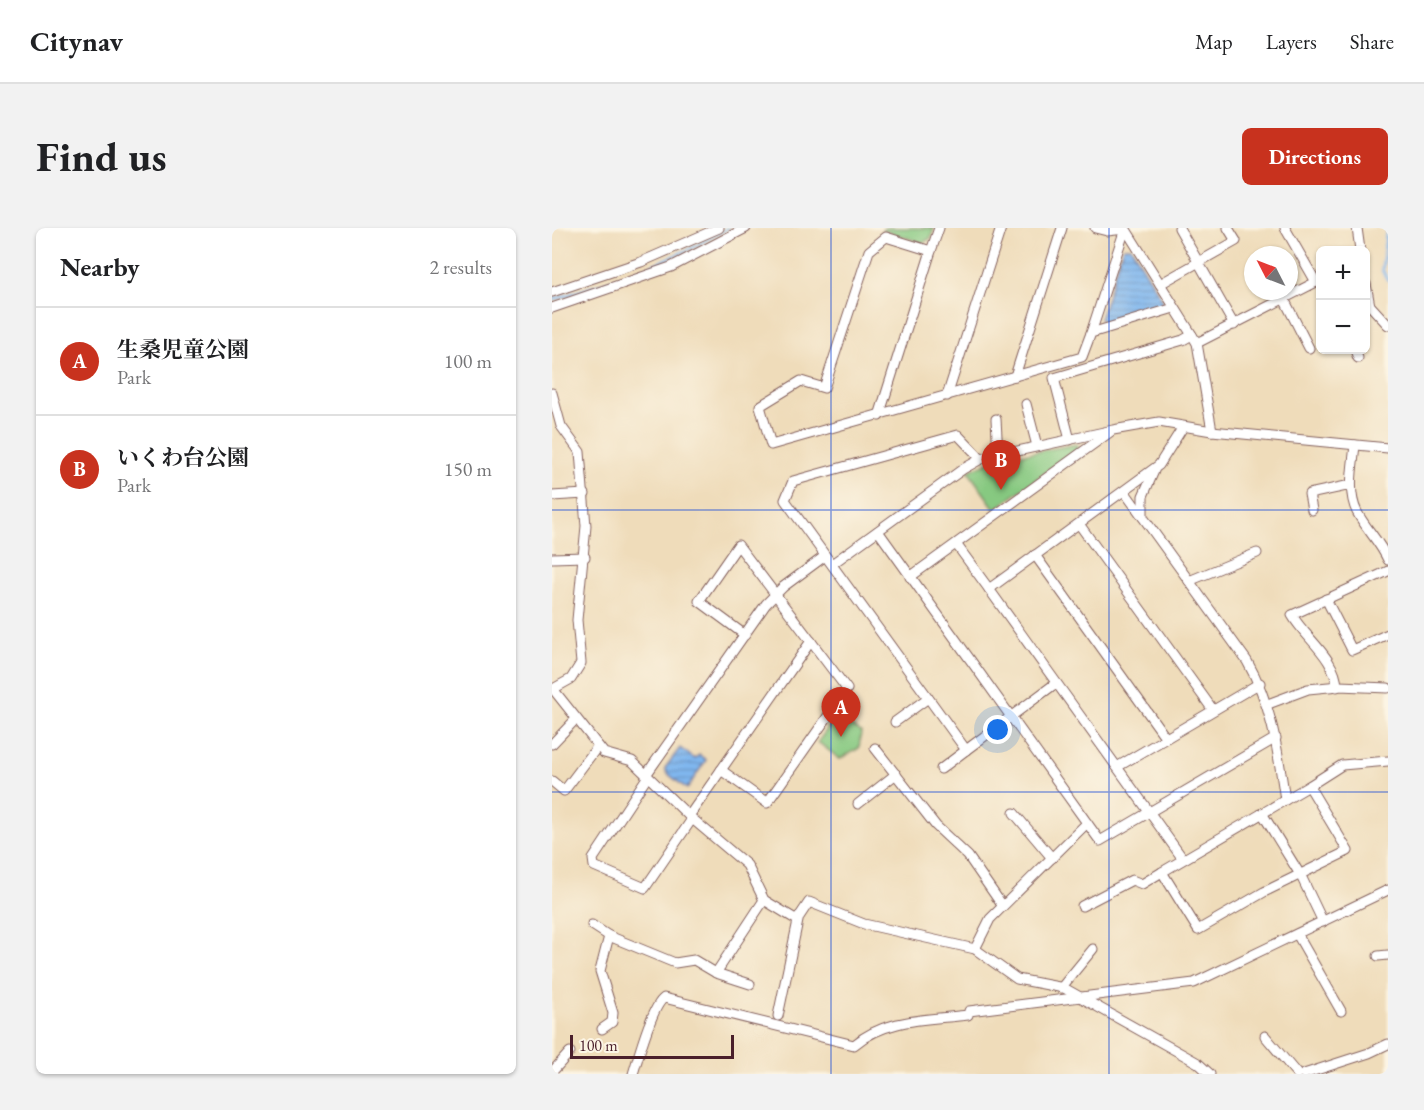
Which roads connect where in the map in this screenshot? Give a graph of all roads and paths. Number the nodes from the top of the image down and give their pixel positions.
1 (718, 228) edge
2 (746, 228) edge
3 (939, 228) edge
4 (1001, 228) edge
5 (1062, 228) edge
6 (1095, 228) edge
7 (1125, 228) edge
8 (1179, 228) edge
9 (1228, 228) edge
10 (1285, 228) edge
11 (1357, 228) edge
12 (1359, 246) edge
13 (931, 251) junction
14 (665, 252) junction
15 (1199, 263) junction
16 (671, 267) junction
17 (1316, 278) edge
18 (1316, 282) edge
19 (1160, 284) junction
20 (553, 289) edge
21 (1298, 292) edge
22 (1282, 300) edge
23 (1285, 300) edge
24 (557, 306) edge
25 (1370, 306) edge
26 (1174, 308) junction
27 (1234, 325) junction
28 (1388, 325) edge
29 (1091, 333) junction
30 (1195, 339) junction
31 (1309, 348) dead end
32 (1015, 376) junction
33 (552, 393) edge
34 (947, 396) junction
35 (1026, 404) dead end
36 (879, 416) junction
37 (996, 419) dead end
38 (1183, 426) junction
39 (1113, 430) junction
40 (1212, 431) junction
41 (1070, 440) junction
42 (1355, 445) junction
43 (1037, 446) junction
44 (1388, 448) edge
45 (998, 454) junction
46 (981, 459) junction
47 (1159, 465) junction
48 (1351, 485) junction
49 (1124, 491) junction
50 (585, 494) junction
51 (552, 496) edge
52 (1312, 510) dead end
53 (1143, 517) junction
54 (1079, 524) junction
55 (878, 531) junction
56 (956, 544) junction
57 (1257, 554) dead end
58 (1035, 555) junction
59 (825, 556) junction
60 (585, 557) junction
61 (552, 558) edge
62 (1388, 560) edge
63 (832, 564) junction
64 (1388, 571) edge
65 (910, 577) junction
66 (1189, 581) junction
67 (989, 589) junction
68 (776, 594) junction
69 (1326, 599) junction
70 (1388, 634) edge
71 (745, 635) junction
72 (812, 641) junction
73 (1056, 683) junction
74 (1260, 683) junction
75 (1337, 687) junction
76 (1388, 688) edge
77 (553, 690) edge
78 (928, 698) junction
79 (1268, 704) junction
80 (1213, 710) junction
81 (1010, 717) junction
82 (576, 718) junction
83 (896, 722) dead end
84 (1166, 738) junction
85 (1276, 738) junction
86 (552, 744) edge
87 (598, 746) junction
88 (875, 748) dead end
89 (966, 750) junction
90 (1388, 761) edge
91 (1117, 767) junction
92 (941, 769) dead end
93 (721, 770) junction
94 (896, 774) junction
95 (647, 775) junction
96 (552, 781) edge
97 (1310, 786) junction
98 (1285, 800) junction
99 (858, 804) dead end
100 (1150, 812) junction
101 (1014, 813) dead end
102 (1262, 813) junction
103 (690, 817) junction
104 (1088, 823) junction
105 (1052, 858) junction
106 (1183, 859) junction
107 (1162, 872) junction
108 (1301, 876) junction
109 (1388, 891) edge
110 (764, 900) junction
111 (1002, 905) junction
112 (1082, 906) dead end
113 (800, 916) junction
114 (1323, 922) junction
115 (592, 925) dead end
116 (1297, 934) junction
117 (609, 936) junction
118 (975, 949) junction
119 (1093, 949) dead end
120 (716, 973) junction
121 (750, 984) dead end
122 (1061, 988) junction
123 (1083, 999) junction
124 (1341, 1011) dead end
125 (778, 1016) dead end
126 (602, 1029) dead end
127 (1265, 1036) dead end
128 (1388, 1044) edge
129 (570, 1052) dead end
130 (552, 1072) edge
131 (633, 1074) edge
132 (1210, 1074) edge
133 (1297, 1074) edge
134 (1304, 1074) edge

1 - 14 street
2 - 16 street
3 - 13 street
4 - 34 street
5 - 32 street
6 - 7 street
7 - 19 street
7 - 29 street
8 - 15 street
9 - 15 street
10 - 17 street
11 - 12 street
13 - 36 street
13 - 36 street
14 - 16 street
14 - 20 street
15 - 19 street
15 - 27 street
16 - 24 street
18 - 21 street
19 - 26 street
20 - 24 street
22 - 27 street
23 - 31 street
25 - 28 street
26 - 29 street
26 - 30 street
27 - 30 street
29 - 32 street
30 - 40 street
30 - 41 street
32 - 34 street
33 - 50 street
34 - 36 street
35 - 43 street
37 - 45 street
38 - 39 street
38 - 40 street
38 - 47 street
39 - 41 street
39 - 56 street
40 - 42 street
41 - 43 street
42 - 44 street
42 - 48 street
43 - 45 street
45 - 46 street
46 - 55 street
46 - 59 street
47 - 49 street
47 - 53 street
48 - 52 street
48 - 62 street
49 - 53 street
49 - 54 street
50 - 51 street
50 - 60 street
53 - 66 street
54 - 58 street
54 - 80 street
55 - 63 street
55 - 65 street
56 - 65 street
56 - 67 street
57 - 66 street
58 - 67 street
58 - 84 street
59 - 63 street
59 - 68 street
60 - 61 street
60 - 77 street
63 - 78 street
64 - 69 street
65 - 81 street
66 - 74 street
67 - 73 street
68 - 71 street
68 - 71 street
68 - 72 street
69 - 70 street
69 - 75 street
71 - 95 street
72 - 93 street
72 - 93 street
73 - 81 street
73 - 91 street
74 - 79 street
74 - 80 street
75 - 76 street
75 - 79 street
77 - 82 street
78 - 83 street
78 - 89 street
79 - 85 street
80 - 84 street
81 - 89 street
81 - 104 street
82 - 86 street
82 - 87 street
84 - 91 street
85 - 98 street
85 - 100 street
87 - 95 street
87 - 96 street
88 - 94 street
89 - 92 street
90 - 97 street
91 - 100 street
93 - 103 street
94 - 99 street
94 - 111 street
95 - 103 street
95 - 103 street
97 - 98 street
97 - 108 street
98 - 102 street
100 - 104 street
100 - 106 street
101 - 105 street
102 - 106 street
102 - 108 street
103 - 110 street
104 - 105 street
105 - 111 street
106 - 107 street
107 - 108 street
107 - 112 street
108 - 114 street
109 - 114 street
110 - 113 street
110 - 120 street
111 - 118 street
113 - 118 street
113 - 125 street
114 - 116 street
115 - 117 street
116 - 123 street
116 - 124 street
117 - 120 street
117 - 126 street
118 - 122 street
119 - 122 street
120 - 121 street
122 - 123 street
123 - 131 street
123 - 132 street
127 - 133 street
128 - 134 street
129 - 130 street

